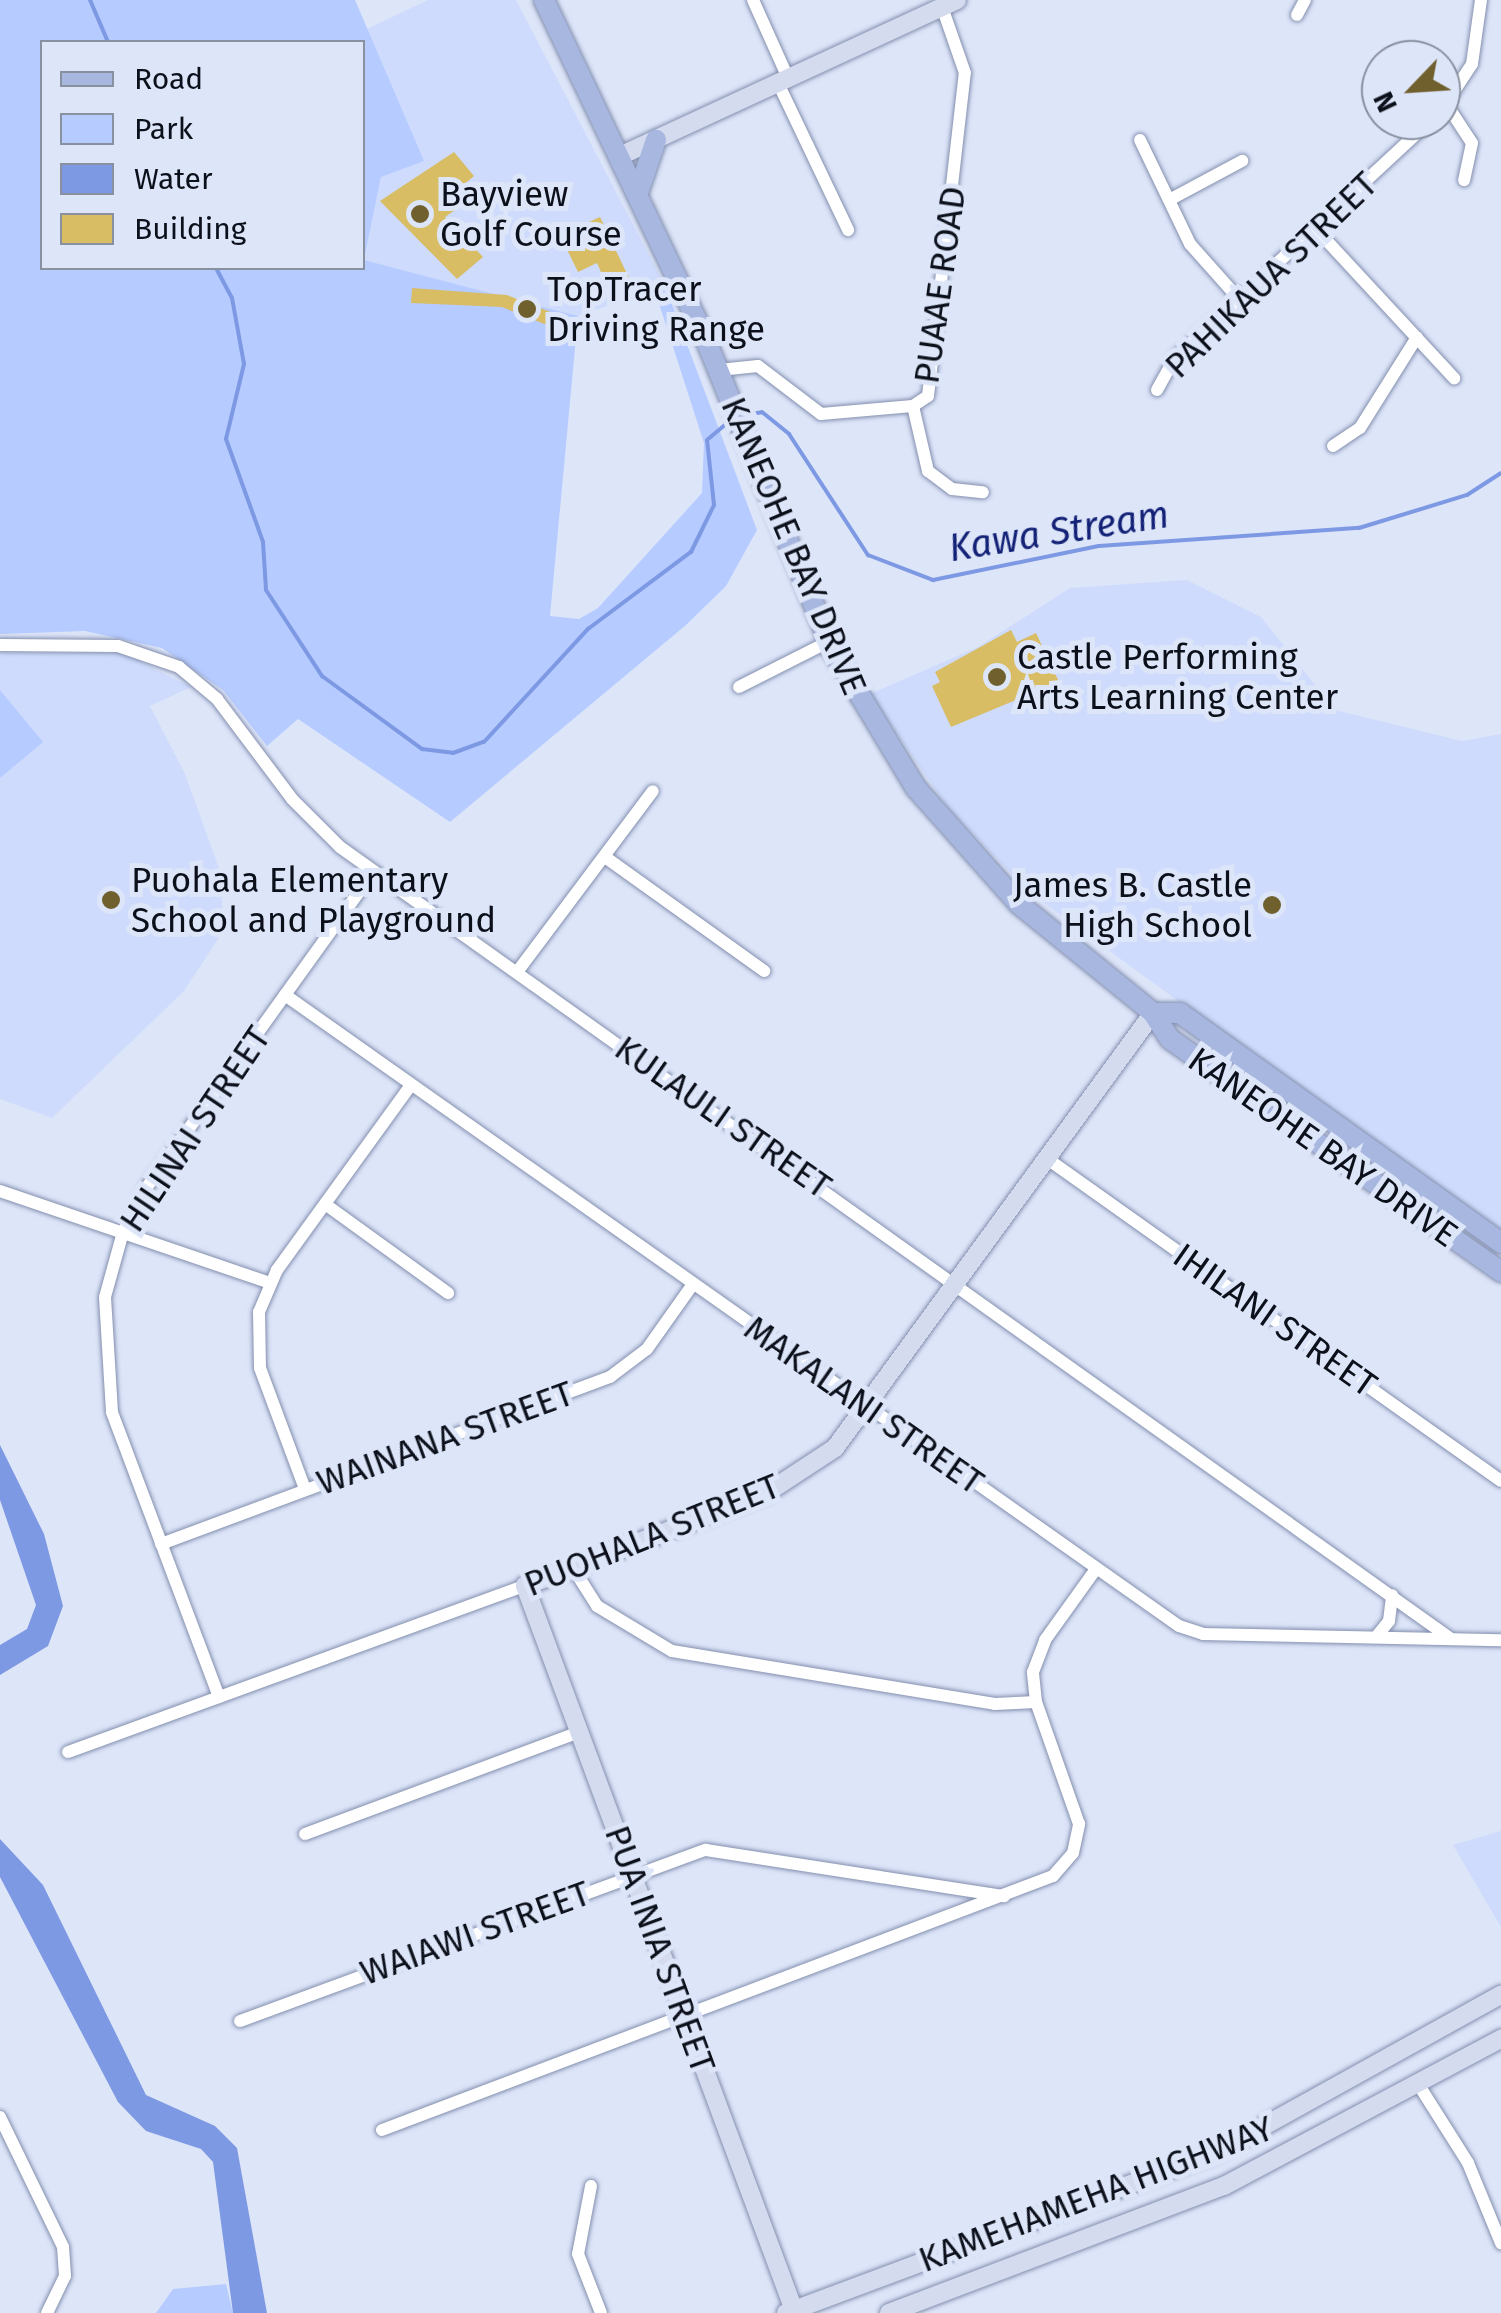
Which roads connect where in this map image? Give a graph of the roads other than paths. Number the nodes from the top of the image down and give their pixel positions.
1 (544, 0) edge
2 (753, 0) edge
3 (1305, 0) edge
4 (1481, 0) edge
5 (949, 4) edge
6 (1297, 15) dead end
7 (783, 80) junction
8 (1461, 81) edge
9 (1461, 130) edge
10 (656, 140) junction
11 (1140, 140) dead end
12 (1410, 140) edge
13 (622, 155) junction
14 (1242, 160) dead end
15 (1464, 180) dead end
16 (639, 192) junction
17 (1171, 200) junction
18 (1315, 228) junction
19 (848, 230) dead end
20 (1239, 299) junction
21 (1417, 338) junction
22 (719, 370) junction
23 (1454, 378) dead end
24 (1157, 390) dead end
25 (913, 406) junction
26 (1333, 446) dead end
27 (983, 492) dead end
28 (828, 642) junction
29 (0, 645) edge
30 (740, 687) dead end
31 (653, 790) dead end
32 (605, 857) junction
33 (373, 872) junction
34 (764, 971) dead end
35 (517, 972) junction
36 (285, 996) junction
37 (1153, 1014) junction
38 (411, 1085) junction
39 (1311, 1108) junction
40 (1297, 1128) junction
41 (1049, 1160) junction
42 (0, 1191) edge
43 (324, 1204) junction
44 (124, 1232) junction
45 (1501, 1243) edge
46 (1501, 1272) edge
47 (270, 1283) junction
48 (960, 1283) junction
49 (694, 1284) junction
50 (448, 1294) dead end
51 (870, 1409) junction
52 (1501, 1482) edge
53 (305, 1489) junction
54 (161, 1544) junction
55 (573, 1568) junction
56 (1096, 1569) junction
57 (525, 1586) junction
58 (1392, 1595) junction
59 (1376, 1637) junction
60 (1451, 1638) junction
61 (1501, 1640) edge
62 (219, 1697) junction
63 (1036, 1702) junction
64 (580, 1732) junction
65 (68, 1752) dead end
66 (304, 1834) dead end
67 (633, 1875) junction
68 (1006, 1896) junction
69 (1501, 1995) edge
70 (684, 2014) junction
71 (240, 2021) dead end
72 (1501, 2040) edge
73 (1420, 2087) junction
74 (0, 2117) edge
75 (382, 2130) dead end
76 (1211, 2154) junction
77 (591, 2186) dead end
78 (1217, 2189) junction
79 (1501, 2244) edge
80 (791, 2312) edge
81 (47, 2313) edge
82 (601, 2313) edge
83 (888, 2313) edge

1 - 13 main road, KANEOHE BAY DRIVE
2 - 7 street
3 - 6 street
4 - 8 street
5 - 7 street
5 - 25 street, PUAAE ROAD
7 - 10 street
7 - 19 street
9 - 15 street
10 - 13 street
10 - 16 main road
11 - 17 street
12 - 18 street, PAHIKAUA STREET
13 - 16 main road, KANEOHE BAY DRIVE
14 - 17 street
16 - 22 main road, KANEOHE BAY DRIVE
17 - 20 street
18 - 20 street, PAHIKAUA STREET
18 - 21 street
20 - 24 street, PAHIKAUA STREET
21 - 23 street
21 - 26 street
22 - 25 street, PUAAE ROAD
22 - 28 main road, KANEOHE BAY DRIVE
25 - 27 street
28 - 30 street
28 - 37 main road, KANEOHE BAY DRIVE
29 - 33 street, KULAULI STREET
31 - 32 street
32 - 34 street
32 - 35 street
33 - 35 street, KULAULI STREET
33 - 36 street, HILINAI STREET
35 - 48 street, KULAULI STREET
36 - 38 street, MAKALANI STREET
36 - 44 street, HILINAI STREET
37 - 39 main road, KANEOHE BAY DRIVE
37 - 40 main road, KANEOHE BAY DRIVE
37 - 41 street, PUOHALA STREET
38 - 43 street
38 - 49 street, MAKALANI STREET
39 - 40 main road
39 - 45 main road, KANEOHE BAY DRIVE
40 - 46 main road, KANEOHE BAY DRIVE
41 - 48 street, PUOHALA STREET
41 - 52 street, IHILANI STREET
42 - 44 street
43 - 47 street
43 - 50 street
44 - 47 street
44 - 54 street, HILINAI STREET
47 - 53 street
48 - 51 street, PUOHALA STREET
48 - 58 street, KULAULI STREET
49 - 51 street, MAKALANI STREET
49 - 53 street, WAINANA STREET
51 - 55 street, PUOHALA STREET
51 - 56 street, MAKALANI STREET
53 - 54 street, WAINANA STREET
54 - 62 street, HILINAI STREET
55 - 57 street, PUOHALA STREET
55 - 63 street
56 - 59 street, MAKALANI STREET
56 - 63 street
57 - 62 street, PUOHALA STREET
57 - 64 street, PUA INIA STREET
58 - 59 street
58 - 60 street, KULAULI STREET
59 - 60 street, MAKALANI STREET
60 - 61 street, MAKALANI STREET
62 - 65 street, PUOHALA STREET
63 - 68 street
64 - 66 street
64 - 67 street, PUA INIA STREET
67 - 68 street, WAIAWI STREET
67 - 70 street, PUA INIA STREET
67 - 71 street, WAIAWI STREET
68 - 70 street
69 - 76 street, KAMEHAMEHA HIGHWAY
70 - 75 street
70 - 80 street, PUA INIA STREET
72 - 73 street, KAMEHAMEHA HIGHWAY
73 - 78 street, KAMEHAMEHA HIGHWAY
73 - 79 street
74 - 81 street
76 - 78 street
76 - 80 street, KAMEHAMEHA HIGHWAY
77 - 82 street
78 - 83 street, KAMEHAMEHA HIGHWAY

